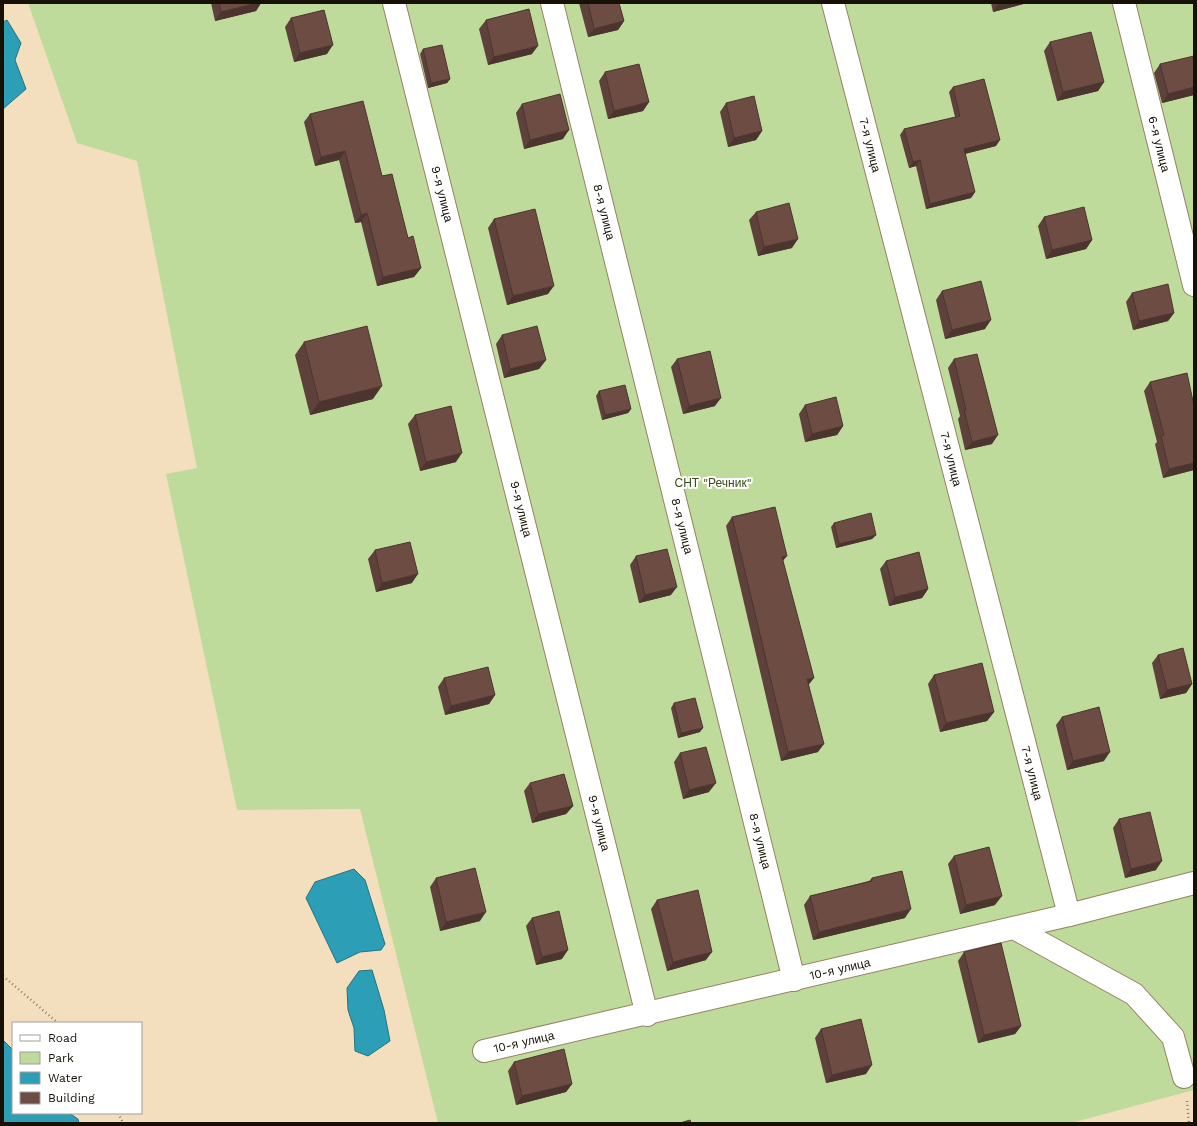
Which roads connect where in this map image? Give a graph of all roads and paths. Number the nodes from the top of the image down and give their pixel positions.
1 (394, 3) edge
2 (552, 3) edge
3 (833, 3) edge
4 (1124, 3) edge
5 (1194, 285) edge
6 (1194, 883) edge
7 (1069, 915) junction
8 (1014, 928) junction
9 (3, 976) edge
10 (794, 980) junction
11 (647, 1014) junction
12 (57, 1022) edge
13 (484, 1051) dead end
14 (1184, 1077) dead end
15 (118, 1114) edge
16 (123, 1123) edge

1 - 11 street, 9-я улица
2 - 10 street, 8-я улица
3 - 7 street, 7-я улица
4 - 5 street, 6-я улица
6 - 7 street, 10-я улица
7 - 8 street, 10-я улица
8 - 10 street, 10-я улица
8 - 14 street
9 - 12 path
10 - 11 street, 10-я улица
11 - 13 street, 10-я улица
15 - 16 path

